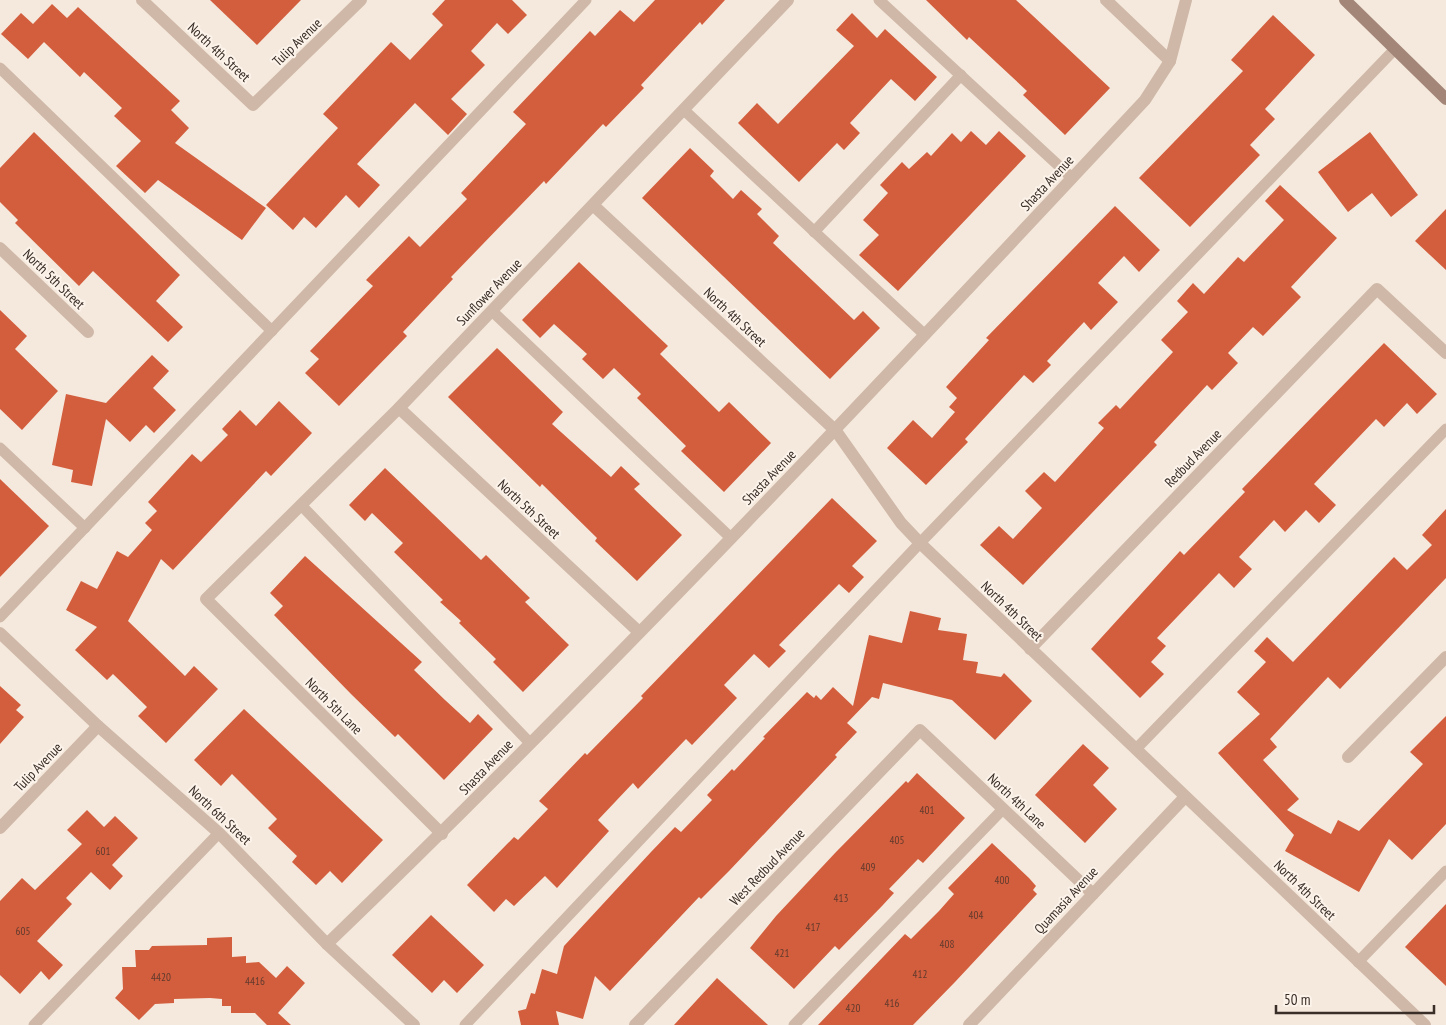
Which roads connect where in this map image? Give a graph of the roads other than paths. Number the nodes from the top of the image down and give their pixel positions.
1 (142, 0) edge
2 (361, 0) edge
3 (586, 0) edge
4 (788, 0) edge
5 (880, 0) edge
6 (1106, 0) edge
7 (1186, 0) edge
8 (1345, 0) edge
9 (1395, 50) junction
10 (1170, 61) junction
11 (0, 68) edge
12 (961, 75) junction
13 (1446, 98) edge
14 (253, 105) joint
15 (684, 110) junction
16 (1072, 178) junction
17 (593, 205) junction
18 (814, 232) junction
19 (0, 248) edge
20 (492, 310) junction
21 (272, 331) junction
22 (88, 332) dead end
23 (925, 335) junction
24 (1446, 353) edge
25 (398, 408) junction
26 (1446, 428) edge
27 (836, 430) junction
28 (0, 448) edge
29 (301, 505) junction
30 (85, 528) junction
31 (731, 538) junction
32 (920, 543) junction
33 (206, 600) joint
34 (0, 617) edge
35 (638, 632) junction
36 (0, 633) edge
37 (1030, 649) junction
38 (1446, 656) edge
39 (98, 726) junction
40 (920, 730) joint
41 (530, 743) junction
42 (1136, 749) junction
43 (1348, 757) dead end
44 (1185, 796) junction
45 (1003, 809) junction
46 (0, 828) edge
47 (220, 833) junction
48 (442, 834) junction
49 (1446, 871) edge
50 (1093, 894) junction
51 (327, 944) junction
52 (1358, 962) junction
53 (34, 1025) edge
54 (414, 1025) edge
55 (465, 1025) edge
56 (635, 1025) edge
57 (794, 1025) edge
58 (969, 1025) edge
59 (1425, 1025) edge

1 - 14 street, North 4th Street
2 - 14 street, Tulip Avenue
3 - 21 lane
4 - 15 street, Sunflower Avenue
5 - 12 lane
6 - 10 street
7 - 10 street, Shasta Avenue
8 - 9 main road
9 - 13 main road
9 - 32 lane
10 - 16 street, Shasta Avenue
11 - 21 lane
12 - 16 lane
12 - 18 lane
15 - 17 street, Sunflower Avenue
15 - 18 lane
16 - 23 street, Shasta Avenue
17 - 20 street, Sunflower Avenue
17 - 27 street, North 4th Street
18 - 23 lane
19 - 22 street, North 5th Street
20 - 25 street, Sunflower Avenue
20 - 31 lane
21 - 30 lane
23 - 27 street, Shasta Avenue
24 - 37 street, Redbud Avenue
25 - 29 street, Sunflower Avenue
25 - 35 street, North 5th Street
26 - 42 lane
27 - 31 street, Shasta Avenue
27 - 32 street, North 4th Street
28 - 30 lane
29 - 33 street, Sunflower Avenue
29 - 41 lane
30 - 34 lane
31 - 35 street, Shasta Avenue
32 - 37 street, North 4th Street
32 - 55 lane
33 - 48 street, North 5th Lane
35 - 41 street, Shasta Avenue
36 - 39 street, North 6th Street
37 - 42 street, North 4th Street
38 - 43 street
39 - 46 street, Tulip Avenue
39 - 47 street, North 6th Street
40 - 45 street, North 4th Lane
40 - 56 street, West Redbud Avenue
41 - 48 street, Shasta Avenue
42 - 44 street, North 4th Street
44 - 50 street, Quamasia Avenue
44 - 52 street, North 4th Street
45 - 50 street, North 4th Lane
45 - 57 lane
47 - 51 street, North 6th Street
47 - 53 lane
48 - 51 street, Shasta Avenue
49 - 52 lane
50 - 58 street, Quamasia Avenue
51 - 54 street, North 6th Street
52 - 59 street, North 4th Street

